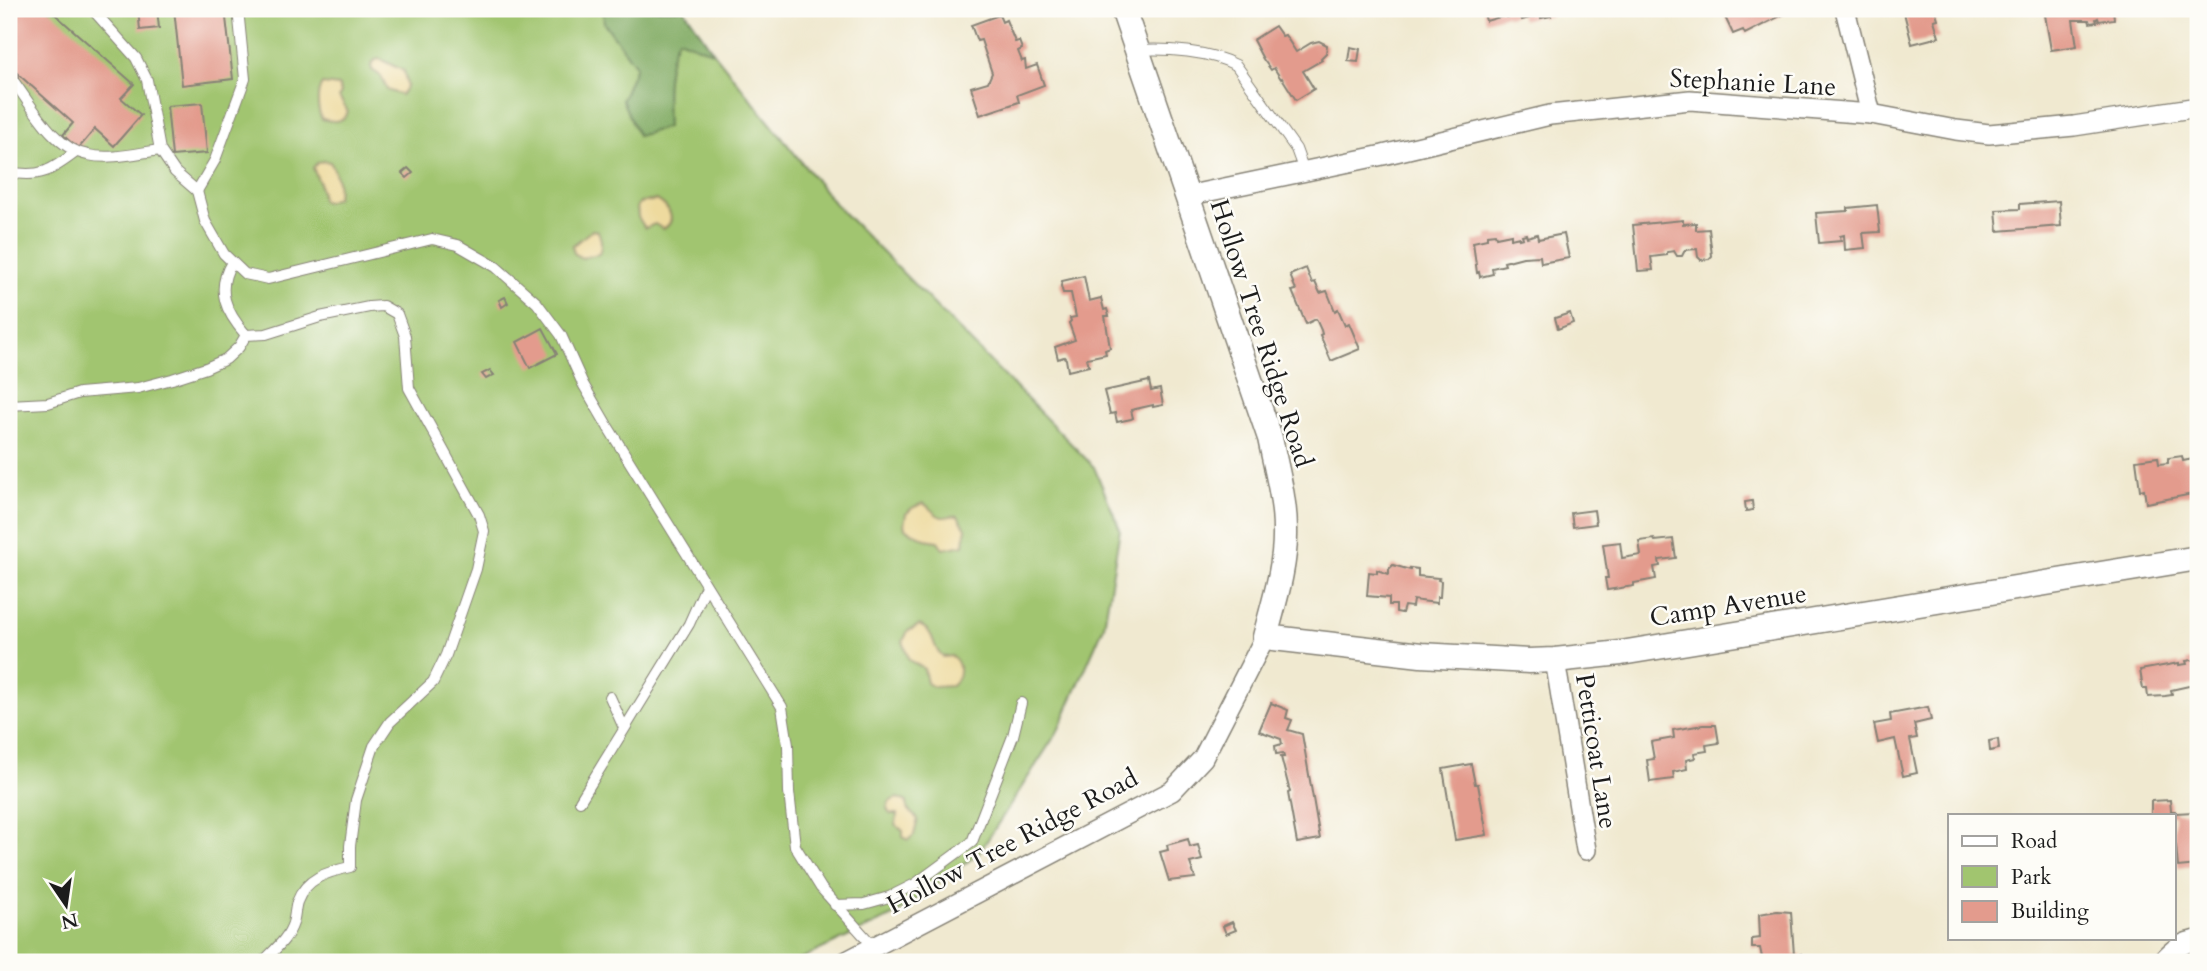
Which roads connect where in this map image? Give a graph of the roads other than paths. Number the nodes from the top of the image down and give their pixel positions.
1 (92, 9) edge
2 (238, 9) edge
3 (1123, 9) edge
4 (1845, 9) edge
5 (1137, 50) junction
6 (9, 75) edge
7 (2198, 107) edge
8 (1871, 114) junction
9 (160, 150) junction
10 (76, 152) junction
11 (9, 172) edge
12 (1304, 172) junction
13 (197, 191) junction
14 (1186, 196) junction
15 (232, 262) junction
16 (246, 335) junction
17 (9, 405) edge
18 (2198, 558) edge
19 (706, 586) junction
20 (1265, 637) junction
21 (1555, 660) junction
22 (610, 697) dead end
23 (1021, 703) dead end
24 (624, 728) junction
25 (580, 801) dead end
26 (1586, 850) dead end
27 (835, 905) junction
28 (2198, 940) edge
29 (874, 947) junction
30 (263, 962) edge
31 (845, 962) edge
32 (2162, 962) edge

1 - 9 lane
2 - 13 lane
3 - 5 street, Hollow Tree Ridge Road
4 - 8 street
5 - 12 lane
5 - 14 street, Hollow Tree Ridge Road
6 - 10 lane
7 - 8 street, Stephanie Lane
8 - 12 street, Stephanie Lane
9 - 10 lane
9 - 13 lane
10 - 11 lane
12 - 14 street, Stephanie Lane
13 - 15 lane
14 - 20 street, Hollow Tree Ridge Road
15 - 16 lane
15 - 19 lane
16 - 17 lane
16 - 30 lane
18 - 21 street, Camp Avenue
19 - 24 lane
19 - 27 lane
20 - 21 street, Camp Avenue
20 - 29 street, Hollow Tree Ridge Road
21 - 26 street, Petticoat Lane
22 - 24 lane
23 - 27 lane
24 - 25 lane
27 - 29 lane
28 - 32 street
29 - 31 street, Hollow Tree Ridge Road

